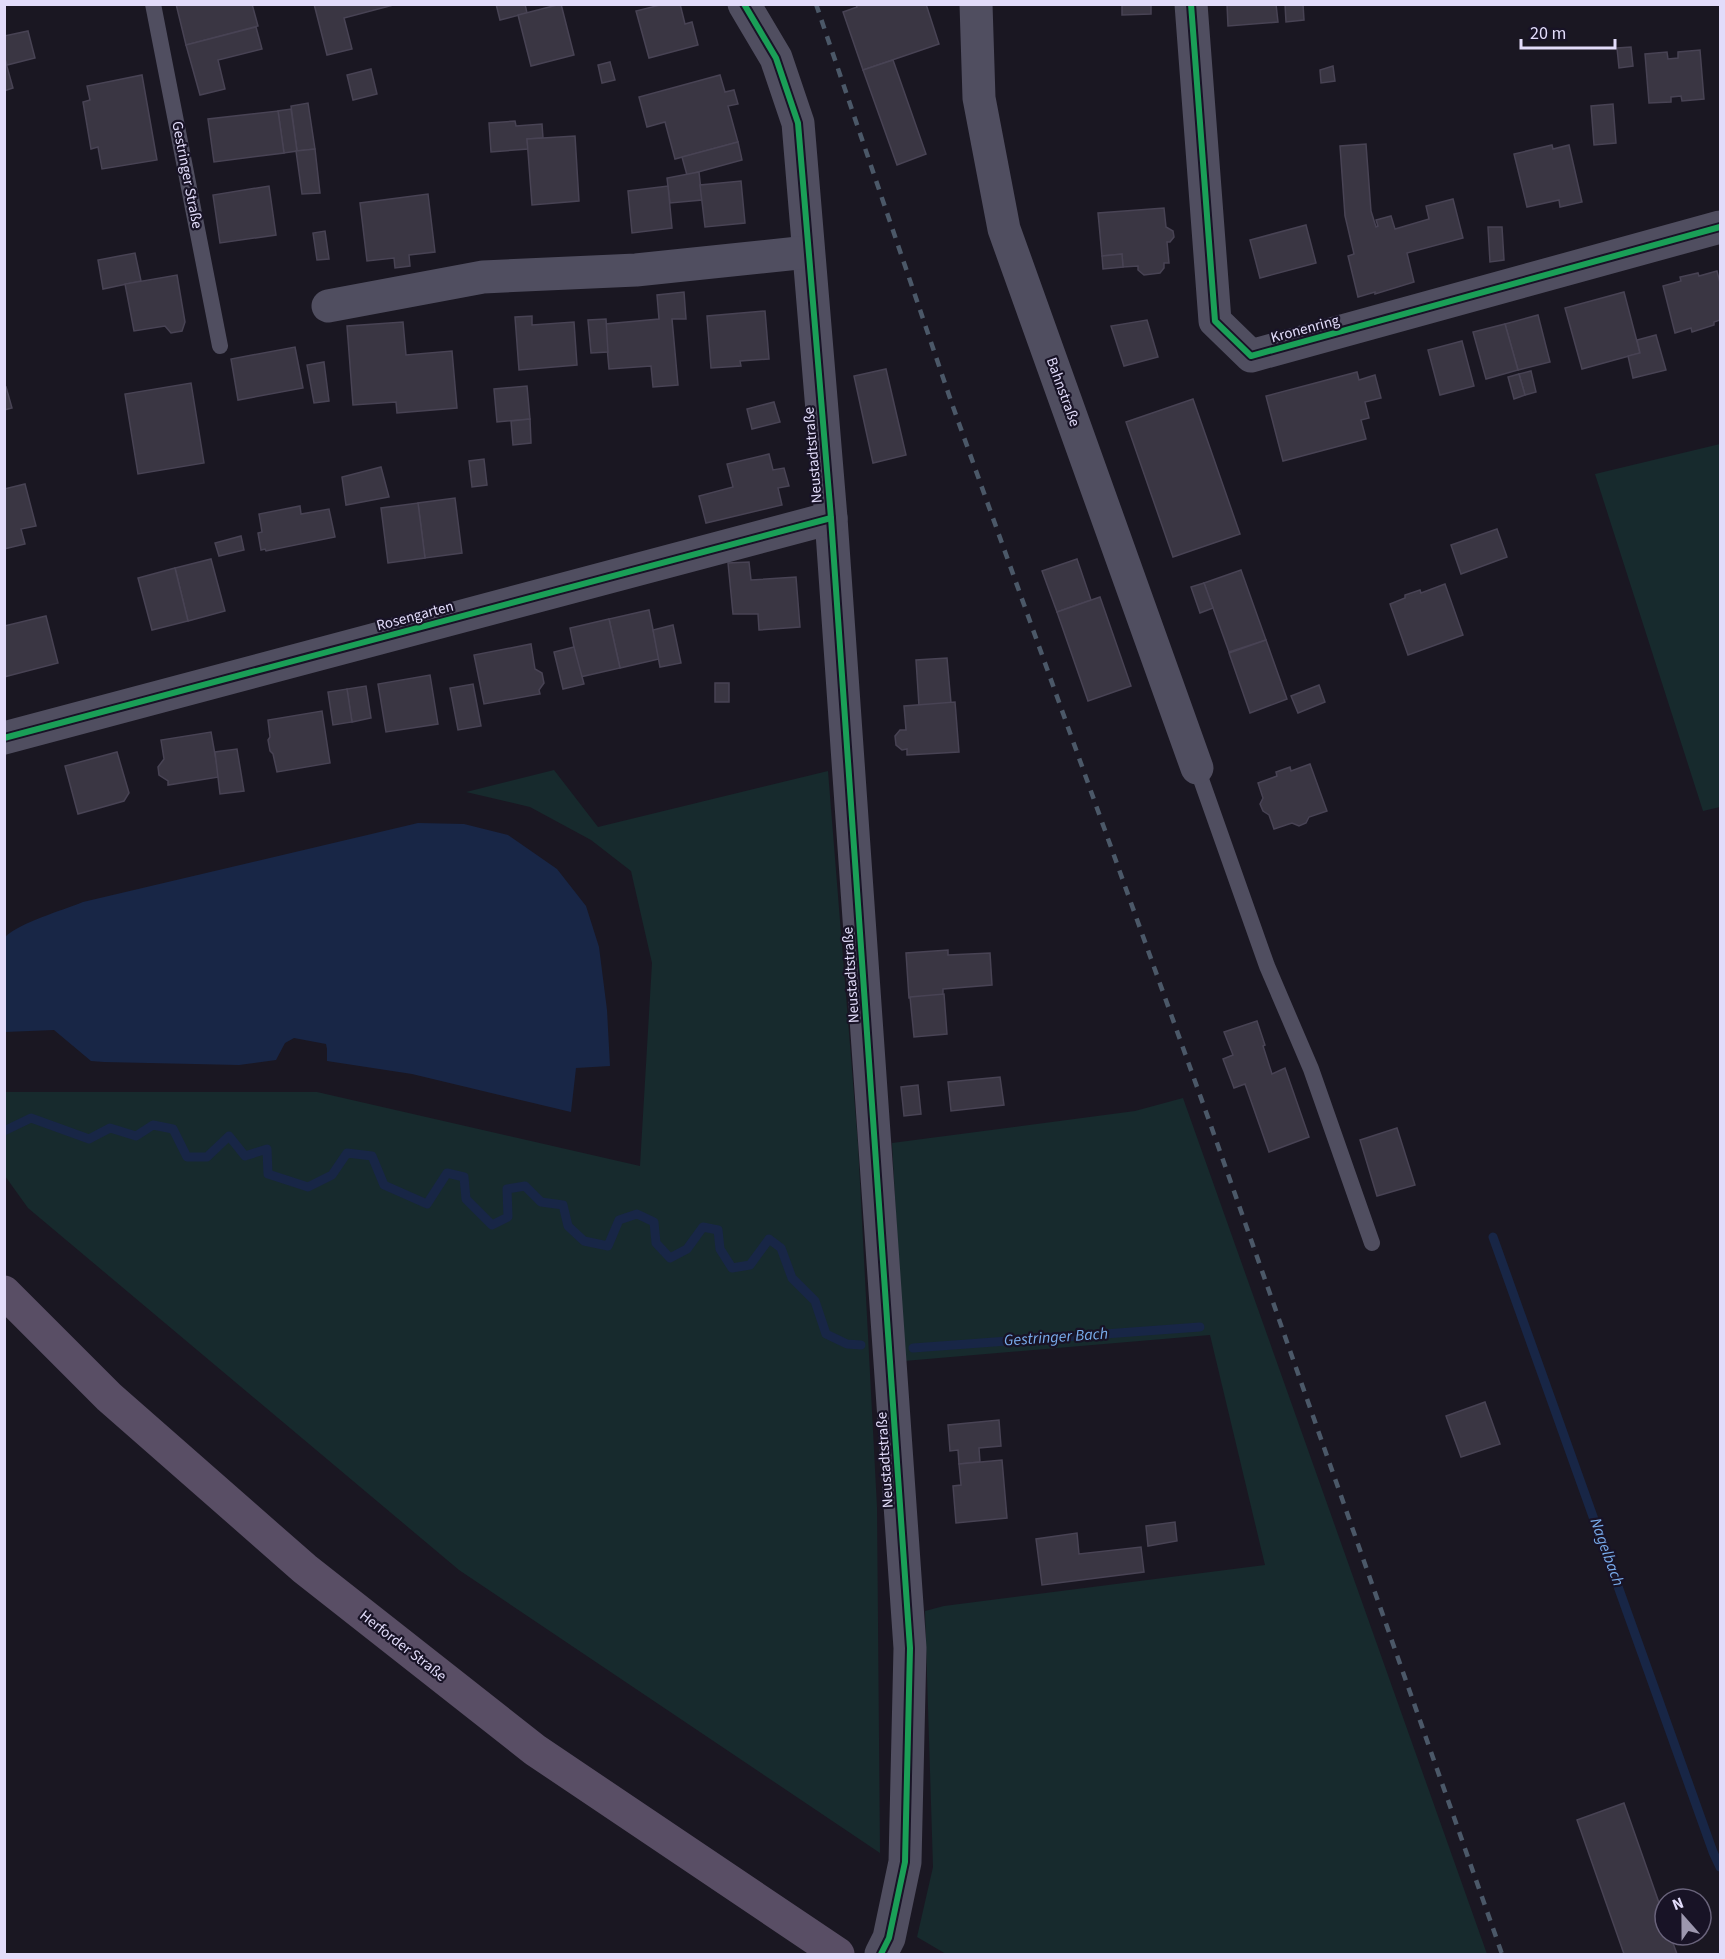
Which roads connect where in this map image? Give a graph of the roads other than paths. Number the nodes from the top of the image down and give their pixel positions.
1 (153, 4) edge
2 (744, 4) edge
3 (976, 4) edge
4 (1191, 4) edge
5 (1720, 227) edge
6 (808, 252) junction
7 (328, 306) dead end
8 (220, 346) dead end
9 (831, 518) junction
10 (4, 738) edge
11 (1197, 768) joint
12 (1372, 1243) dead end
13 (4, 1292) edge
14 (838, 1954) edge
15 (881, 1954) edge

1 - 8 lane, Gestringer Straße
2 - 6 street, Neustadtstraße
3 - 11 street, Bahnstraße
4 - 5 street, Kronenring
6 - 7 street
6 - 9 street, Neustadtstraße
9 - 10 street, Rosengarten
9 - 15 street, Neustadtstraße
11 - 12 lane
13 - 14 main road, Herforder Straße

